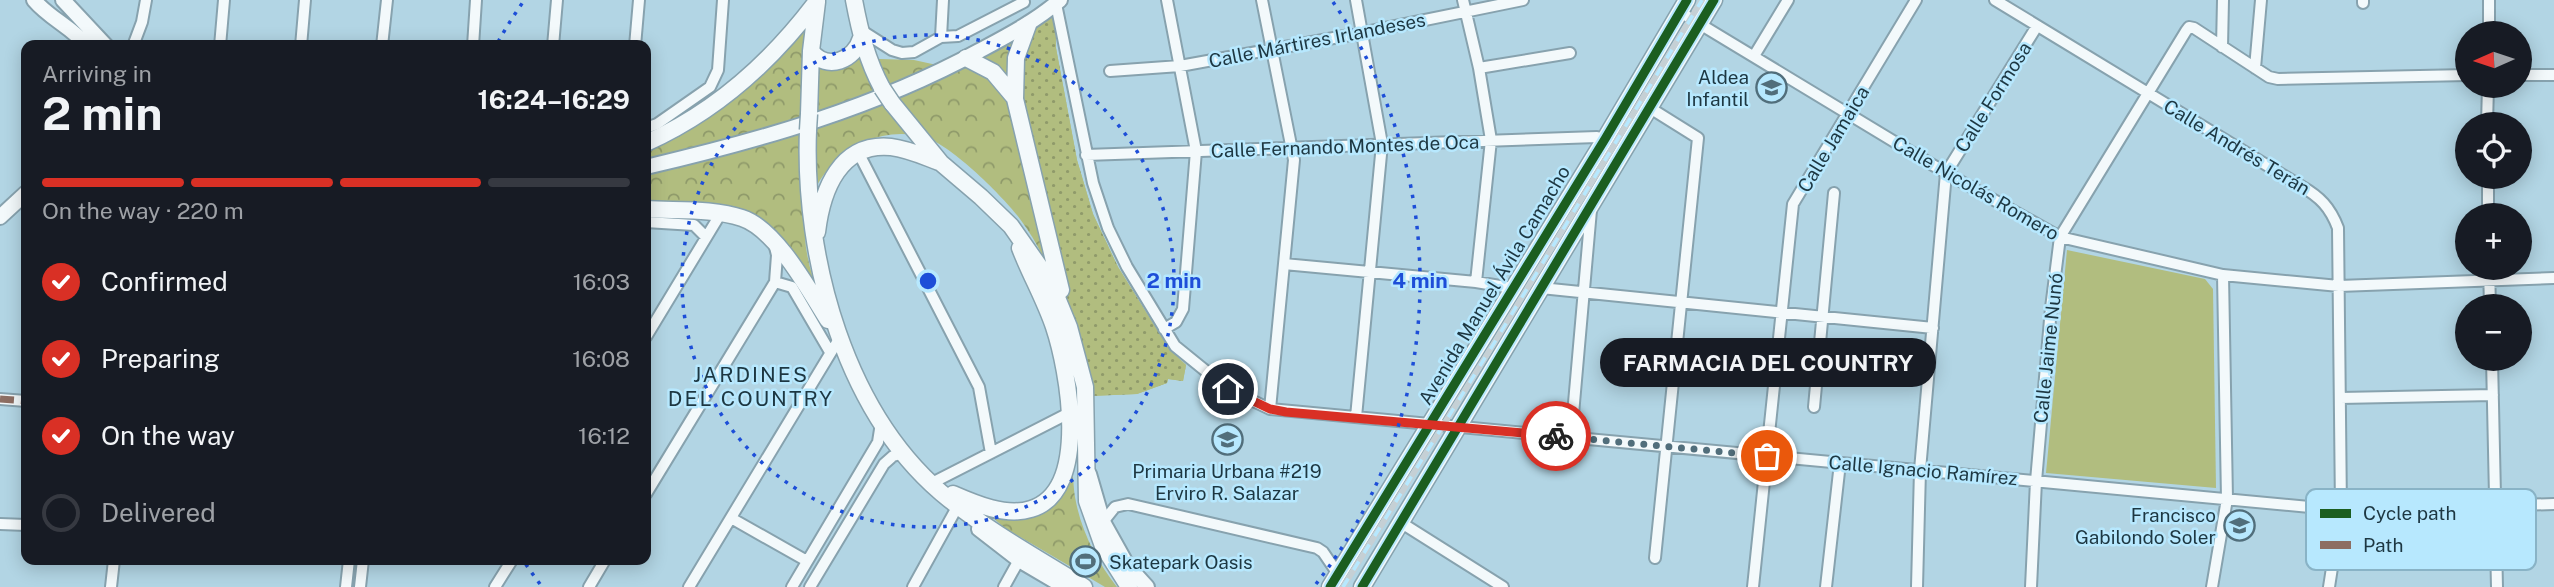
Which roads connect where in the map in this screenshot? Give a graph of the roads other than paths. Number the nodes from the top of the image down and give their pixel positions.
1 (34, 0) edge
2 (63, 0) edge
3 (146, 0) edge
4 (224, 0) edge
5 (305, 0) edge
6 (387, 0) edge
7 (476, 0) edge
8 (556, 0) edge
9 (639, 0) edge
10 (723, 0) edge
11 (817, 0) edge
12 (854, 0) edge
13 (943, 0) edge
14 (1167, 0) edge
15 (1262, 0) edge
16 (1356, 0) edge
17 (1523, 0) edge
18 (1714, 0) edge
19 (1787, 0) edge
20 (1916, 0) edge
21 (1995, 0) edge
22 (2223, 0) edge
23 (2261, 0) edge
24 (2489, 0) edge
25 (1024, 1) edge
26 (1058, 2) edge
27 (1464, 6) edge
28 (1683, 6) edge
29 (49, 7) edge
30 (2489, 21) edge
31 (1031, 22) junction
32 (1700, 24) junction
33 (2038, 26) junction
34 (1361, 33) junction
35 (860, 34) junction
36 (941, 37) junction
37 (82, 40) edge
38 (100, 40) edge
39 (135, 40) edge
40 (221, 40) edge
41 (302, 40) edge
42 (383, 40) edge
43 (473, 40) edge
44 (554, 40) edge
45 (636, 40) edge
46 (2222, 47) junction
47 (1271, 50) junction
48 (811, 51) junction
49 (1570, 53) dead end
50 (1754, 56) junction
51 (966, 58) junction
52 (1180, 66) junction
53 (1479, 68) junction
54 (2255, 68) junction
55 (718, 70) junction
56 (1110, 71) dead end
57 (2455, 75) edge
58 (2532, 75) edge
59 (2554, 75) edge
60 (740, 85) junction
61 (2147, 92) junction
62 (1015, 99) junction
63 (1650, 108) junction
64 (1848, 114) junction
65 (651, 126) edge
66 (1605, 139) junction
67 (651, 141) edge
68 (1492, 141) junction
69 (1381, 144) junction
70 (1292, 148) junction
71 (1196, 151) junction
72 (858, 152) junction
73 (1086, 155) junction
74 (941, 163) junction
75 (651, 166) edge
76 (1946, 173) junction
77 (1833, 193) dead end
78 (21, 197) edge
79 (1592, 206) junction
80 (651, 209) edge
81 (721, 213) junction
82 (0, 217) edge
83 (651, 222) edge
84 (1011, 226) junction
85 (706, 237) junction
86 (2060, 237) junction
87 (774, 241) junction
88 (816, 247) junction
89 (1284, 264) junction
90 (1370, 271) junction
91 (2223, 275) junction
92 (2554, 278) edge
93 (2490, 281) junction
94 (775, 282) junction
95 (1476, 282) junction
96 (797, 283) junction
97 (2339, 286) junction
98 (1512, 288) junction
99 (1541, 288) junction
100 (1584, 292) junction
101 (2490, 294) edge
102 (1680, 302) junction
103 (1064, 313) junction
104 (1782, 313) junction
105 (1820, 317) junction
106 (1933, 328) junction
107 (651, 329) edge
108 (1164, 329) junction
109 (835, 345) junction
110 (2492, 371) edge
111 (2493, 396) junction
112 (2340, 398) junction
113 (0, 399) edge
114 (21, 401) edge
115 (1814, 407) dead end
116 (1270, 409) junction
117 (1071, 412) junction
118 (880, 417) junction
119 (1356, 417) junction
120 (1430, 424) junction
121 (1458, 427) junction
122 (1571, 438) junction
123 (1666, 446) junction
124 (904, 453) junction
125 (991, 453) junction
126 (1767, 456) junction
127 (1840, 463) junction
128 (1086, 465) junction
129 (1920, 470) junction
130 (2036, 481) junction
131 (932, 483) junction
132 (651, 486) edge
133 (2341, 489) edge
134 (2496, 489) edge
135 (2227, 499) junction
136 (2536, 504) edge
137 (2554, 504) edge
138 (952, 505) junction
139 (2306, 507) edge
140 (731, 518) junction
141 (1103, 522) junction
142 (1400, 522) junction
143 (0, 524) edge
144 (21, 525) edge
145 (1655, 558) dead end
146 (1019, 560) junction
147 (807, 561) junction
148 (113, 565) edge
149 (348, 565) edge
150 (362, 565) edge
151 (509, 565) edge
152 (602, 565) edge
153 (1125, 581) edge
154 (1334, 581) edge
155 (111, 587) edge
156 (346, 587) edge
157 (360, 587) edge
158 (495, 587) edge
159 (589, 587) edge
160 (689, 587) edge
161 (792, 587) edge
162 (810, 587) edge
163 (913, 587) edge
164 (1004, 587) edge
165 (1065, 587) edge
166 (1084, 587) edge
167 (1147, 587) edge
168 (1362, 587) edge
169 (1503, 587) edge
170 (1753, 587) edge
171 (1826, 587) edge
172 (1917, 587) edge
173 (2031, 587) edge
174 (2213, 587) edge

1 - 29 main road
2 - 38 main road
3 - 39 street
4 - 40 street
5 - 41 street
6 - 42 street
7 - 43 street
8 - 44 street
9 - 45 street
10 - 55 street
11 - 48 main road
11 - 60 main road
12 - 35 main road
13 - 36 street
14 - 52 street
15 - 47 street
16 - 34 street
17 - 27 street, Calle Mártires Irlandeses
18 - 32 main road
19 - 50 street
20 - 64 street, Calle Jamaica
21 - 33 street, Calle Andrés Terán
22 - 46 street
23 - 54 street
24 - 30 street
25 - 31 street
25 - 36 street
26 - 31 main road
26 - 73 street, Calle Ignacio Ramírez
27 - 34 street, Calle Mártires Irlandeses
27 - 53 street
28 - 32 street, Calle Nicolás Romero
28 - 66 main road, Avenida Manuel Ávila Camacho
29 - 37 main road
31 - 51 main road
31 - 62 main road
32 - 50 street, Calle Nicolás Romero
32 - 63 main road
33 - 61 street, Calle Andrés Terán
33 - 76 street, Calle Formosa
34 - 47 street, Calle Mártires Irlandeses
34 - 69 street
35 - 36 street
35 - 48 main road
35 - 74 main road, bridge
46 - 54 street
46 - 61 street, Calle Jaime Nunó
47 - 52 street, Calle Mártires Irlandeses
47 - 70 street
48 - 88 main road
49 - 53 street
50 - 64 street, Calle Nicolás Romero
51 - 62 main road
51 - 75 main road
52 - 56 street, Calle Mártires Irlandeses
52 - 71 street
53 - 68 street
54 - 57 street
55 - 60 street
55 - 65 street
58 - 59 street
60 - 67 main road
61 - 86 street, Calle Jaime Nunó
61 - 97 street, Calle Andrés Terán
62 - 103 main road
63 - 79 main road
63 - 102 street
64 - 76 street, Calle Nicolás Romero
64 - 104 street, Calle Jamaica
66 - 68 street, Calle Fernando Montes de Oca
66 - 98 main road, Avenida Manuel Ávila Camacho
68 - 69 street, Calle Fernando Montes de Oca
68 - 95 street
69 - 70 street, Calle Fernando Montes de Oca
69 - 90 street
70 - 71 street, Calle Fernando Montes de Oca
70 - 89 street
71 - 73 street, Calle Fernando Montes de Oca
71 - 108 street
72 - 74 main road
72 - 88 main road
72 - 125 street
73 - 108 street, Calle Ignacio Ramírez
74 - 84 main road
76 - 86 street, Calle Nicolás Romero
76 - 106 street, Calle Formosa
77 - 105 street
78 - 82 main road
79 - 99 main road
79 - 100 street
80 - 81 main road
81 - 85 street
81 - 87 main road
83 - 85 street
84 - 103 main road
84 - 117 main road
85 - 107 street
86 - 91 street, Calle Nicolás Romero
86 - 130 street, Calle Jaime Nunó
87 - 94 street
87 - 96 main road
88 - 109 main road
89 - 90 street
89 - 116 street
90 - 95 street
90 - 119 street
91 - 97 street, Calle Nicolás Romero
91 - 135 street
92 - 93 street, Calle Nicolás Romero
93 - 97 street, Calle Nicolás Romero
93 - 101 street
94 - 96 street
94 - 132 street
95 - 98 street
96 - 109 main road
97 - 112 street, Calle Andrés Terán
98 - 120 main road, Avenida Manuel Ávila Camacho
99 - 100 street
99 - 121 main road
100 - 102 street
100 - 122 street
102 - 104 street
102 - 123 street
103 - 128 main road
104 - 105 street
104 - 126 street, Calle Jamaica
105 - 106 street
105 - 115 street
106 - 129 street, Calle Formosa
108 - 116 street, Calle Ignacio Ramírez
109 - 118 main road
109 - 140 street
110 - 111 street
111 - 112 street
111 - 134 street
112 - 133 street, Calle Andrés Terán
113 - 114 street
116 - 119 street, Calle Ignacio Ramírez
117 - 125 street
117 - 131 main road
118 - 124 main road
118 - 147 street
119 - 120 street, Calle Ignacio Ramírez
120 - 121 street, Calle Ignacio Ramírez
120 - 154 main road, Avenida Manuel Ávila Camacho
121 - 122 street, Calle Ignacio Ramírez
121 - 142 main road
122 - 123 street, Calle Ignacio Ramírez
123 - 126 street, Calle Ignacio Ramírez
123 - 145 street
124 - 131 main road
124 - 162 street
125 - 131 street
126 - 127 street, Calle Ignacio Ramírez
126 - 170 street, Calle Jamaica
127 - 129 street, Calle Ignacio Ramírez
127 - 171 street
128 - 141 main road
128 - 153 main road
129 - 130 street, Calle Ignacio Ramírez
129 - 172 street, Calle Formosa
130 - 135 street, Calle Ignacio Ramírez
130 - 173 street, Calle Jaime Nunó
131 - 138 main road
135 - 139 street, Calle Ignacio Ramírez
135 - 174 street
136 - 137 street, Calle Ignacio Ramírez
138 - 146 main road
138 - 163 street
138 - 166 main road
140 - 147 street
140 - 160 street
141 - 154 street
141 - 167 main road
142 - 168 main road
142 - 169 street
143 - 144 street
146 - 164 street
146 - 165 main road
147 - 161 street
148 - 155 street
149 - 156 street
150 - 157 street
151 - 158 street
152 - 159 street

